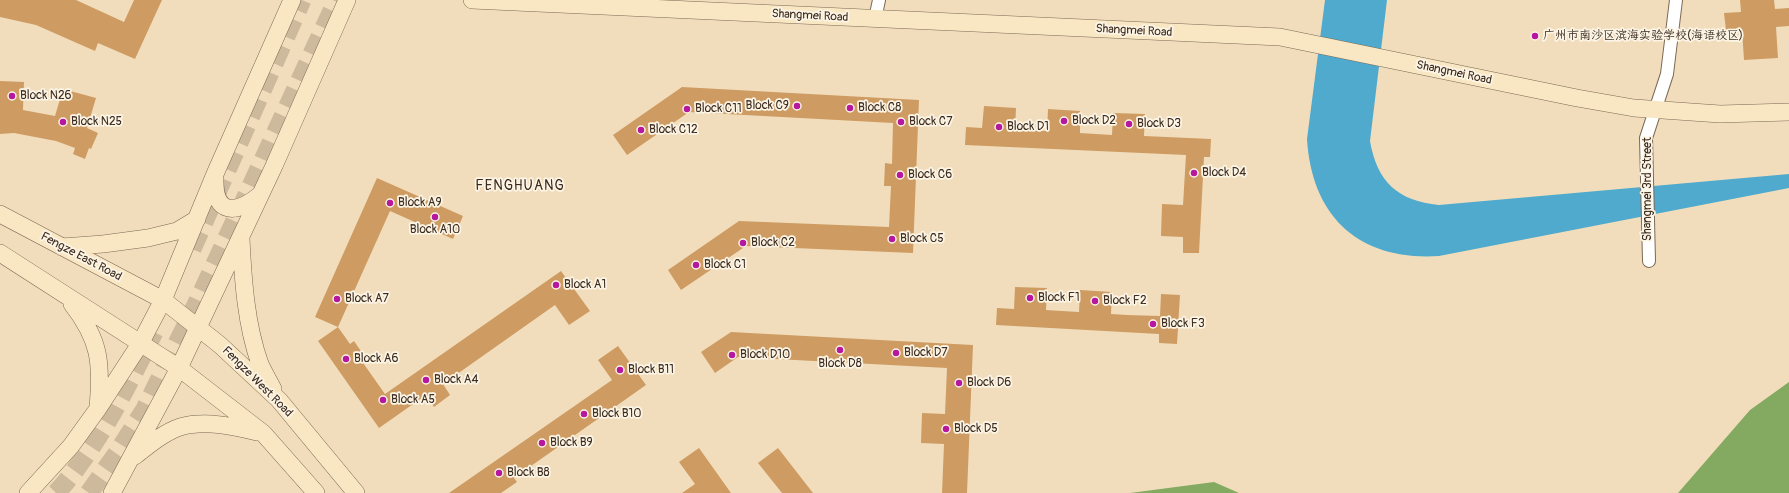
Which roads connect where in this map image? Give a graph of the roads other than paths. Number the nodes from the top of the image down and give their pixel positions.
1 (292, 0) edge
2 (347, 0) edge
3 (472, 0) edge
4 (879, 0) edge
5 (1676, 0) edge
6 (875, 18) junction
7 (1655, 110) junction
8 (1789, 112) edge
9 (215, 174) junction
10 (260, 195) junction
11 (0, 214) edge
12 (196, 219) junction
13 (241, 235) junction
14 (62, 247) junction
15 (0, 253) edge
16 (1649, 261) dead end
17 (64, 295) junction
18 (163, 300) junction
19 (198, 327) junction
20 (140, 344) junction
21 (179, 368) junction
22 (279, 400) junction
23 (97, 410) junction
24 (263, 433) junction
25 (130, 460) junction
26 (28, 493) edge
27 (112, 493) edge
28 (316, 493) edge
29 (356, 493) edge

1 - 9 main road
2 - 10 main road
3 - 6 main road, Shangmei Road
4 - 6 street
5 - 7 street, Shangmei 3rd Street
6 - 7 main road, Shangmei Road
7 - 8 main road, Shangmei Road
7 - 16 street, Shangmei 3rd Street
9 - 10 main road
9 - 12 main road
10 - 13 main road
11 - 14 main road, Fengze East Road
12 - 14 main road
12 - 18 main road
13 - 19 main road
13 - 22 main road
14 - 18 main road, Fengze East Road
15 - 17 main road
17 - 20 main road
17 - 23 main road
18 - 19 main road, Fengze West Road
18 - 20 main road
19 - 21 main road
19 - 22 main road, Fengze West Road
20 - 21 main road
20 - 23 main road
21 - 24 main road
21 - 25 main road
22 - 29 main road, Fengze West Road
23 - 26 main road
24 - 25 main road
24 - 28 main road
25 - 27 main road

